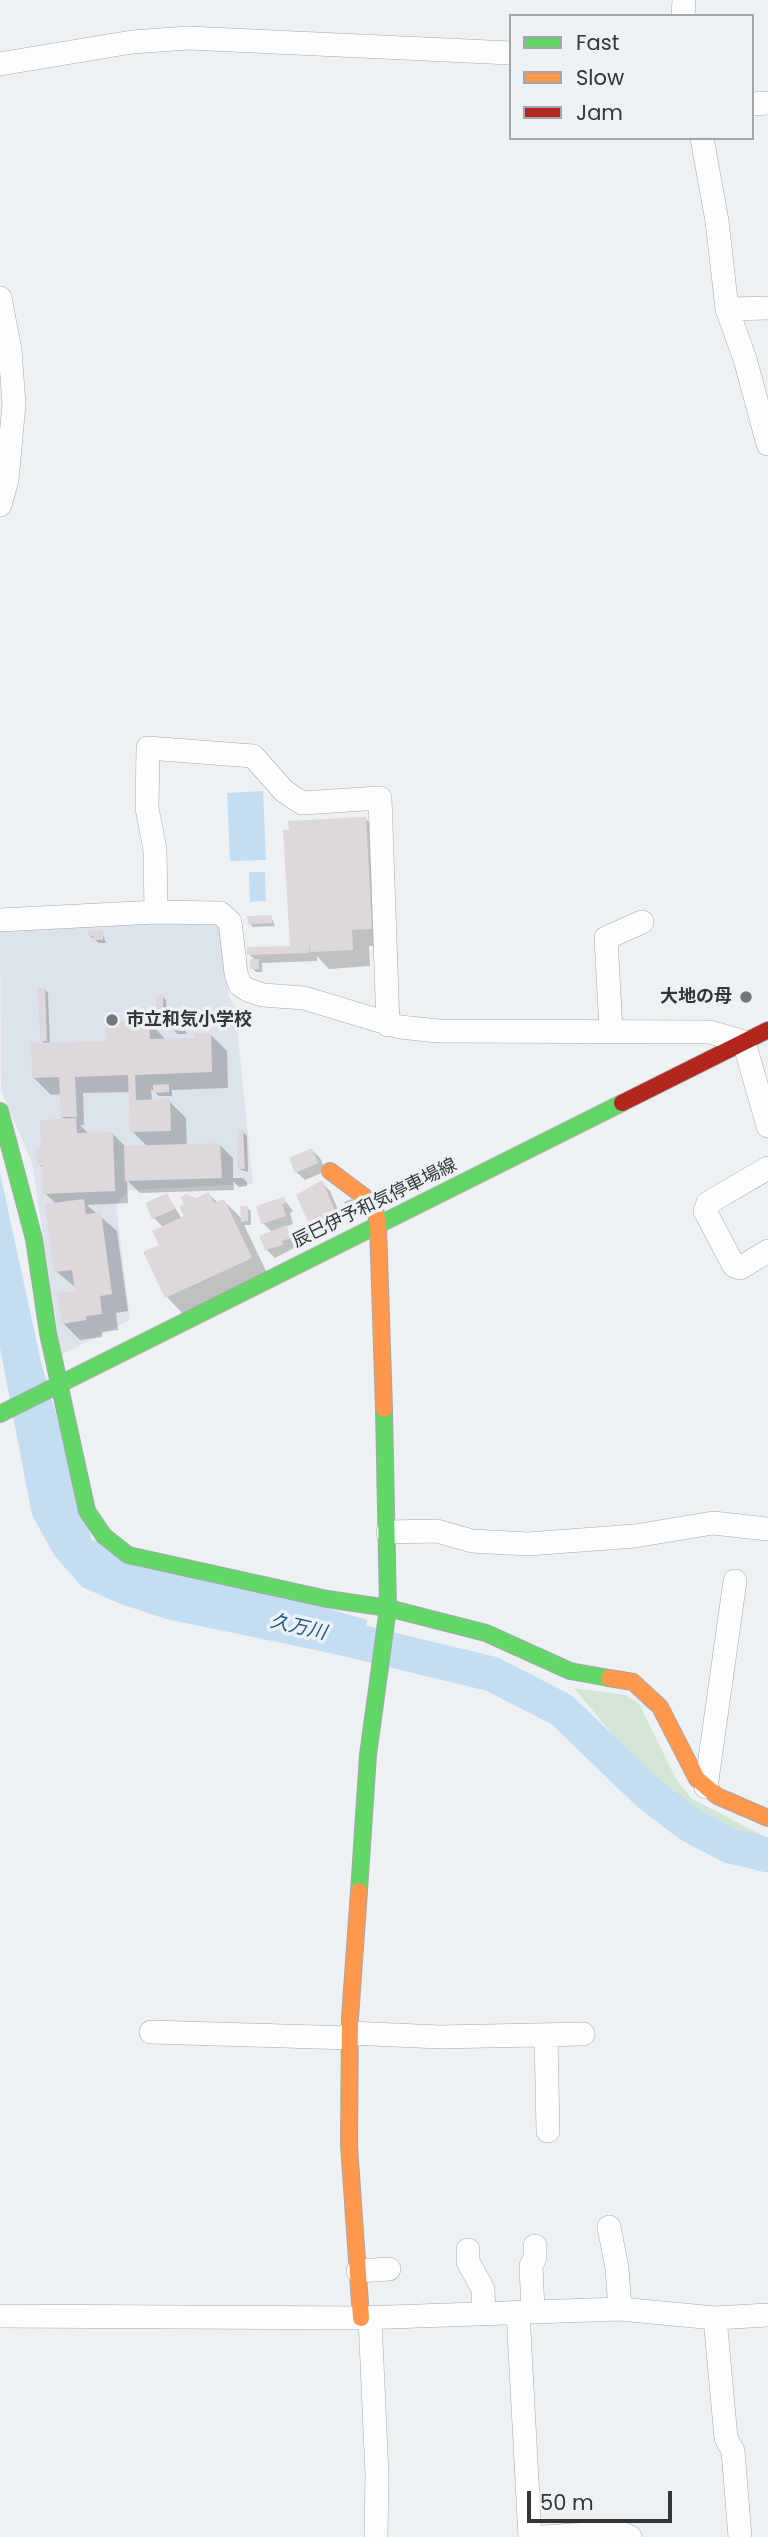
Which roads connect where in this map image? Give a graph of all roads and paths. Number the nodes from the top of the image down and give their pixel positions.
1 (509, 53) edge
2 (0, 64) edge
3 (702, 140) edge
4 (0, 298) edge
5 (768, 308) edge
6 (727, 309) junction
7 (768, 444) edge
8 (0, 505) edge
9 (156, 912) junction
10 (0, 920) edge
11 (642, 922) dead end
12 (388, 1025) junction
13 (611, 1030) junction
14 (768, 1030) edge
15 (753, 1049) edge
16 (0, 1111) edge
17 (768, 1126) edge
18 (768, 1168) edge
19 (330, 1171) dead end
20 (378, 1225) junction
21 (768, 1251) edge
22 (54, 1385) junction
23 (2, 1413) edge
24 (768, 1530) edge
25 (388, 1532) junction
26 (735, 1581) dead end
27 (387, 1614) junction
28 (706, 1787) junction
29 (768, 1818) edge
30 (151, 2032) dead end
31 (583, 2034) dead end
32 (546, 2035) junction
33 (350, 2036) junction
34 (548, 2131) dead end
35 (609, 2227) dead end
36 (535, 2246) dead end
37 (468, 2250) dead end
38 (388, 2270) dead end
39 (358, 2271) junction
40 (620, 2309) junction
41 (525, 2311) junction
42 (484, 2313) junction
43 (768, 2315) edge
44 (0, 2316) edge
45 (365, 2318) junction
46 (715, 2318) junction
47 (376, 2537) edge
48 (530, 2537) edge
49 (543, 2537) edge
50 (630, 2537) edge
51 (740, 2537) edge

1 - 2 street
3 - 6 street
4 - 8 street
5 - 6 street
6 - 7 street
9 - 10 street
9 - 12 street
9 - 12 street
11 - 13 street
12 - 13 street
13 - 15 street
14 - 15 street, 辰巳伊予和気停車場線
15 - 17 street
15 - 20 street, 辰巳伊予和気停車場線
16 - 22 street
18 - 21 street
19 - 20 street
20 - 22 street, 辰巳伊予和気停車場線
20 - 25 street
22 - 23 street, 辰巳伊予和気停車場線
22 - 27 street
24 - 25 street
25 - 27 street
26 - 28 street
27 - 28 street
27 - 33 street
28 - 29 street
30 - 33 street
31 - 32 street
32 - 33 street
32 - 34 street
33 - 39 street
35 - 40 street
36 - 41 street
37 - 42 street
38 - 39 street
39 - 45 street
40 - 41 street
40 - 46 street
41 - 42 street
41 - 48 street
42 - 45 street
43 - 46 street
44 - 45 street
45 - 47 street
46 - 51 street
49 - 50 street

